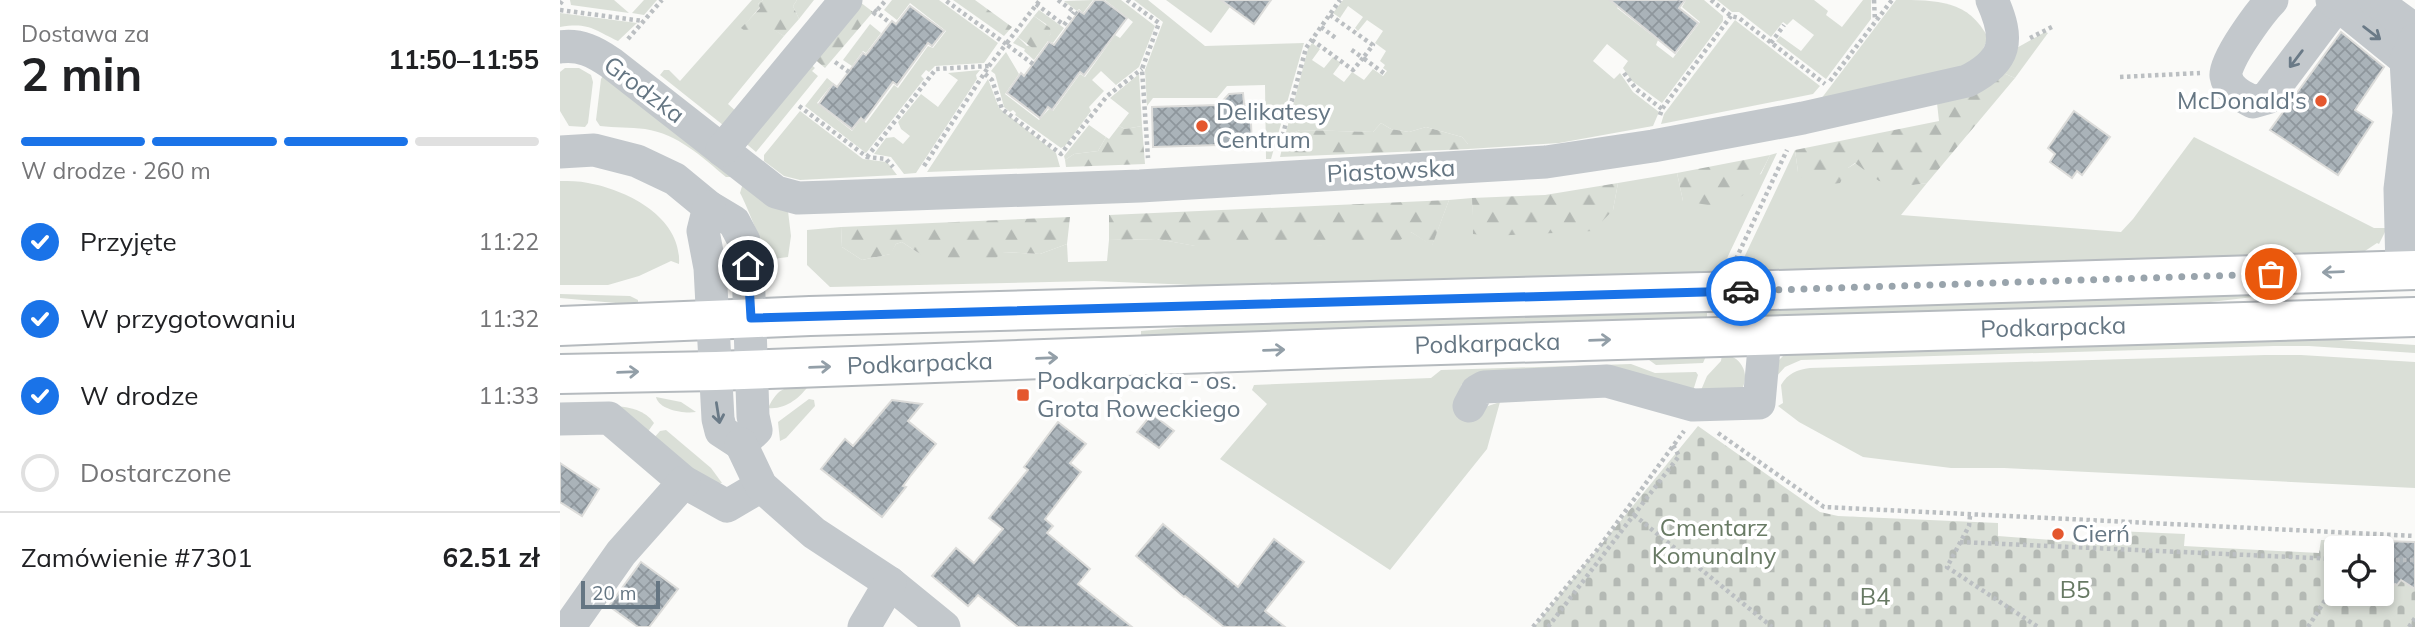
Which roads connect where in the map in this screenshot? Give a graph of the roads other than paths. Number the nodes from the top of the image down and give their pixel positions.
1 (1993, 0) edge
2 (2272, 0) edge
3 (2374, 0) edge
4 (2339, 2) edge
5 (863, 11) edge
6 (2412, 43) edge
7 (560, 47) edge
8 (722, 150) junction
9 (560, 152) edge
10 (2408, 189) edge
11 (709, 206) junction
12 (2408, 270) edge
13 (2415, 317) edge
14 (751, 318) junction
15 (712, 319) junction
16 (560, 326) edge
17 (1765, 337) junction
18 (734, 370) junction
19 (560, 374) edge
20 (1469, 406) dead end
21 (560, 419) edge
22 (684, 482) junction
23 (761, 486) junction
24 (891, 583) junction
25 (569, 627) edge
26 (864, 627) edge
27 (944, 627) edge

1 - 8 street, Piastowska
4 -> 2 street
3 - 6 street
4 -> 6 street
5 - 8 street
6 - 10 street
7 - 8 street, Grodzka
9 - 11 street
10 - 12 street
11 - 14 street
11 - 15 street
12 -> 14 main road, Podkarpacka
13 - 17 main road, Podkarpacka
14 - 15 main road, Podkarpacka
14 - 18 street
15 - 16 main road, Podkarpacka
15 - 18 street
18 -> 17 main road, Podkarpacka
17 - 20 street
19 -> 18 main road, Podkarpacka
18 - 23 street
21 - 22 street
22 - 23 street
22 - 25 street
23 - 24 street
24 - 26 street
24 - 27 street

